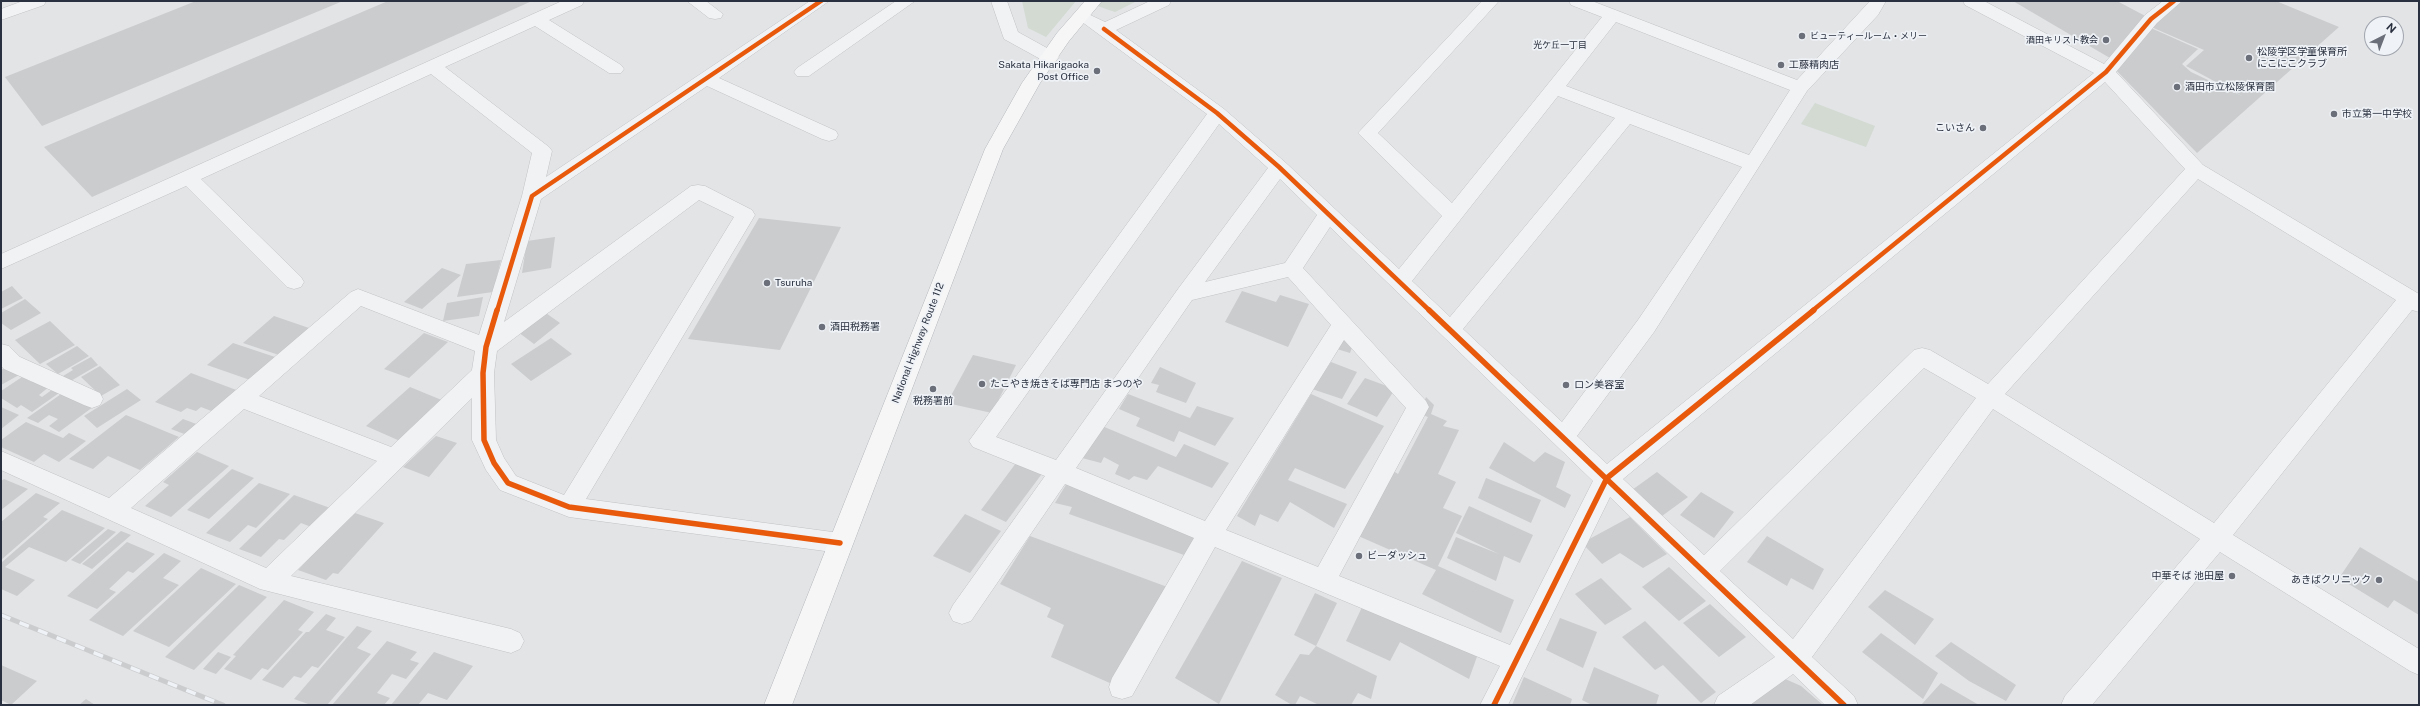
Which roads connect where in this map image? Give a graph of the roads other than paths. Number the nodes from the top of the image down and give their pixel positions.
1 (38, 1) edge
2 (576, 1) edge
3 (695, 1) edge
4 (820, 1) edge
5 (907, 1) edge
6 (999, 1) edge
7 (1163, 1) edge
8 (1491, 1) edge
9 (1577, 1) edge
10 (1878, 1) edge
11 (1971, 1) edge
12 (2173, 1) edge
13 (1088, 9) edge
14 (715, 14) dead end
15 (1, 15) edge
16 (1612, 16) junction
17 (536, 19) junction
18 (1104, 29) junction
19 (1050, 56) junction
20 (432, 66) junction
21 (615, 69) dead end
22 (803, 72) dead end
23 (2106, 72) junction
24 (706, 78) junction
25 (1554, 88) junction
26 (1800, 88) junction
27 (1217, 113) junction
28 (1627, 116) junction
29 (829, 135) dead end
30 (1753, 164) junction
31 (1279, 167) junction
32 (2196, 169) junction
33 (189, 178) junction
34 (532, 196) junction
35 (1327, 215) junction
36 (1454, 216) junction
37 (1, 262) edge
38 (1292, 268) junction
39 (294, 282) dead end
40 (1399, 283) junction
41 (1185, 294) junction
42 (2414, 301) edge
43 (1344, 324) junction
44 (1450, 331) junction
45 (486, 347) junction
46 (1, 352) edge
47 (483, 373) junction
48 (1990, 396) junction
49 (92, 399) dead end
50 (242, 399) junction
51 (1563, 437) junction
52 (393, 458) junction
53 (1, 460) edge
54 (1060, 472) junction
55 (1607, 478) junction
56 (569, 506) junction
57 (112, 510) junction
58 (1210, 534) junction
59 (2217, 537) junction
60 (840, 543) junction
61 (1704, 571) junction
62 (269, 581) junction
63 (1323, 581) junction
64 (962, 613) dead end
65 (511, 641) dead end
66 (1795, 658) junction
67 (1516, 660) junction
68 (2419, 663) edge
69 (1122, 687) dead end
70 (778, 705) edge
71 (1494, 705) edge
72 (1728, 705) edge
73 (1844, 705) edge
74 (2075, 705) edge

1 - 15 street
2 - 17 street
3 - 14 street
4 - 24 street
5 - 22 street
6 - 19 street
7 - 18 street
8 - 36 street
9 - 16 street
10 - 26 street
11 - 23 street
12 - 23 street
13 - 18 street
13 - 19 highway, National Highway Route 112
16 - 25 street
16 - 26 street
17 - 20 street
17 - 21 street
18 - 27 street
19 - 60 highway, National Highway Route 112
20 - 33 street
20 - 34 street
23 - 32 street
23 - 55 street
24 - 29 street
24 - 34 street
25 - 28 street
25 - 36 street
26 - 30 street
27 - 31 street
27 - 54 street
28 - 30 street
28 - 44 street
30 - 51 street
31 - 35 street
31 - 41 street
32 - 42 street
32 - 48 street
33 - 37 street
33 - 39 street
34 - 45 street
35 - 38 street
35 - 40 street
36 - 40 street
38 - 41 street
38 - 43 street
40 - 44 street
41 - 54 street
42 - 59 street
43 - 58 street
43 - 63 street
44 - 51 street
45 - 47 street
45 - 50 street
45 - 56 street
46 - 49 street
47 - 52 street
47 - 56 street
48 - 59 street
48 - 61 street
48 - 66 street
50 - 52 street
50 - 57 street
51 - 55 street
52 - 62 street
53 - 57 street
54 - 58 street
54 - 64 street
55 - 61 street
55 - 67 street
56 - 60 street
57 - 62 street
58 - 63 street
58 - 69 street
59 - 68 street
59 - 74 street
60 - 70 highway, National Highway Route 112
61 - 66 street
62 - 65 street
63 - 67 street
66 - 72 street
66 - 73 street
67 - 71 street

